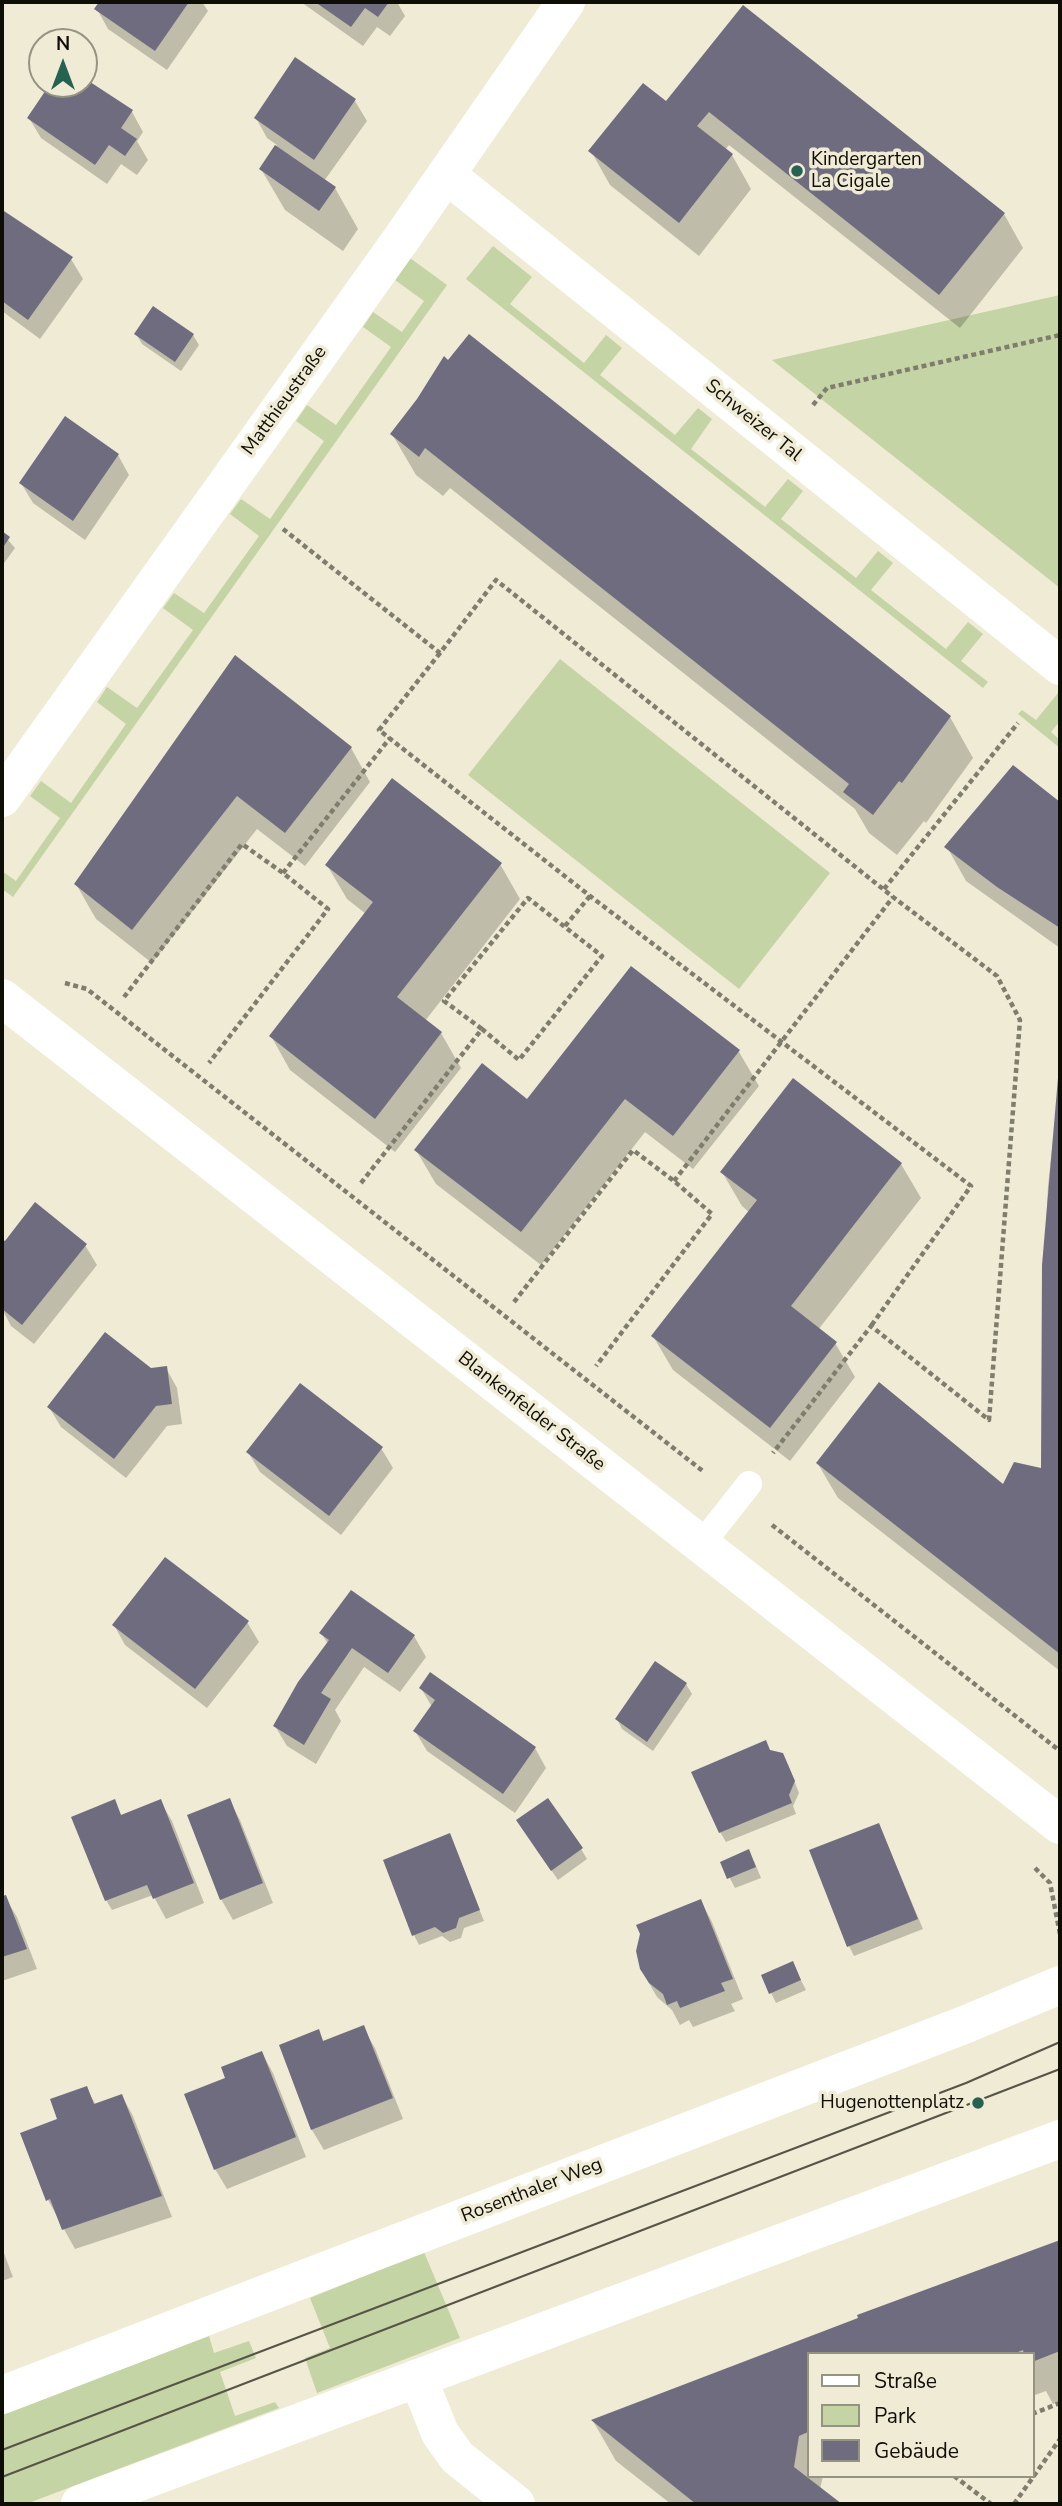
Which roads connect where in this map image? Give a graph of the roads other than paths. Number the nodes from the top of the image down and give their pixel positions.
1 (566, 2) edge
2 (447, 175) junction
3 (1060, 666) edge
4 (2, 798) edge
5 (2, 998) edge
6 (743, 1491) road end
7 (701, 1545) junction
8 (1060, 1825) edge
9 (1060, 1985) edge
10 (1060, 2139) edge
11 (418, 2378) junction
12 (2, 2395) edge
13 (80, 2504) edge
14 (516, 2504) edge

1 - 2 street, Matthieustraße
2 - 3 street, Schweizer Tal
2 - 4 street, Matthieustraße
5 - 7 street, Blankenfelder Straße
6 - 7 lane
7 - 8 street, Blankenfelder Straße
9 - 12 street, Rosenthaler Weg
10 - 11 street
11 - 13 street
11 - 14 street

